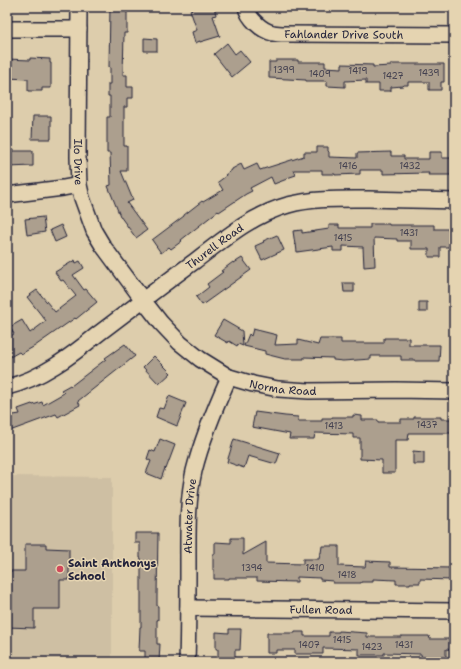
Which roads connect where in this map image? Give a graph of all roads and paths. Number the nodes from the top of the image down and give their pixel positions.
1 (79, 7) edge
2 (246, 7) edge
3 (7, 29) edge
4 (79, 29) junction
5 (454, 35) edge
6 (79, 185) junction
7 (7, 195) edge
8 (454, 201) edge
9 (143, 300) junction
10 (228, 377) junction
11 (7, 387) edge
12 (454, 391) edge
13 (188, 608) junction
14 (454, 611) edge
15 (187, 662) edge

1 - 4 street, Ilo Drive
2 - 5 street, Fahlander Drive South
3 - 4 street
4 - 6 street, Ilo Drive
6 - 7 street
6 - 9 street, Ilo Drive
8 - 9 street, Thurell Road
9 - 10 street, Norma Road
9 - 11 street, Thurell Road
10 - 12 street, Norma Road
10 - 13 street, Atwater Drive
13 - 14 street, Fullen Road
13 - 15 street, Atwater Drive

